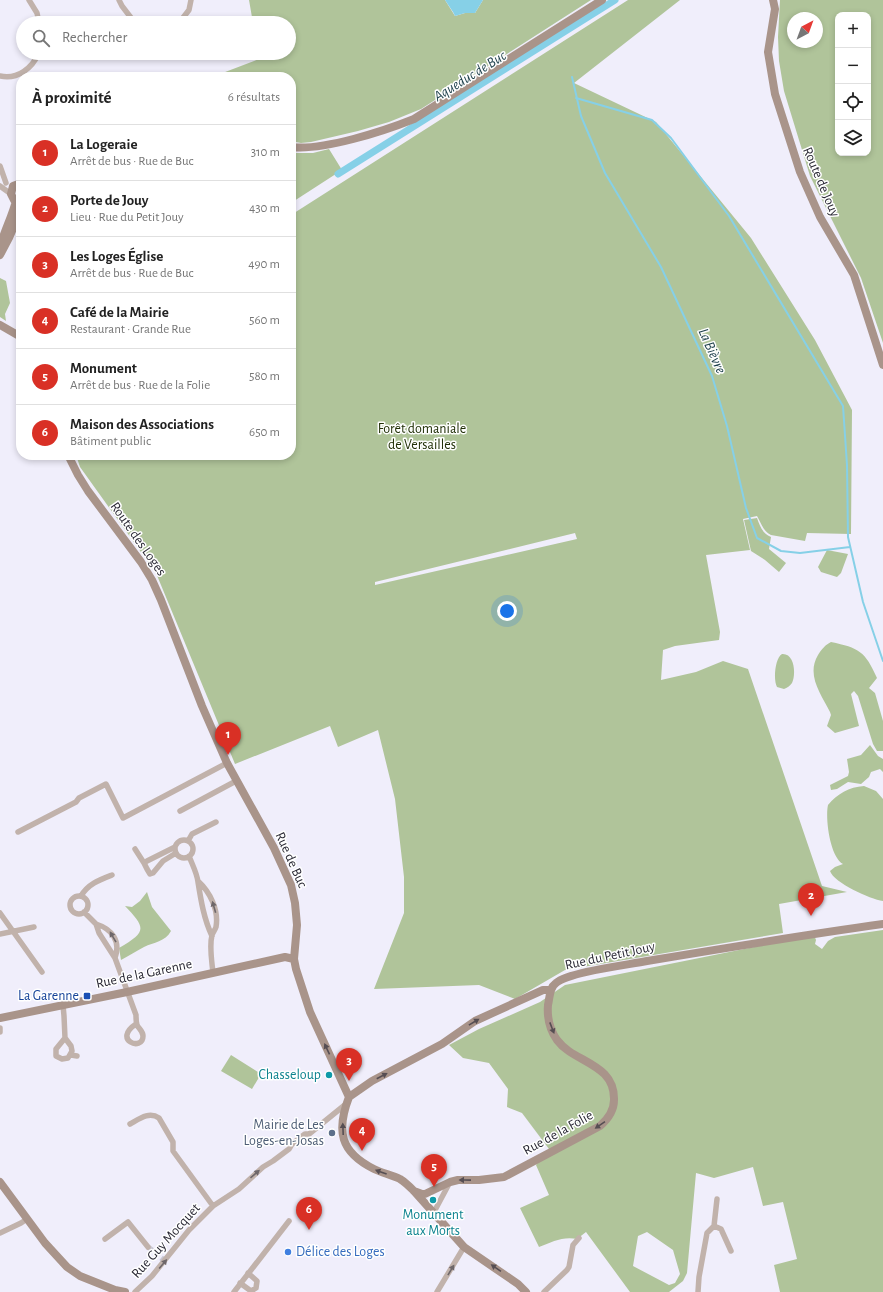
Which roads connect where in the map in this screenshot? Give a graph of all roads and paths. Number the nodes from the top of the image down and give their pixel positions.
1 (29, 0) edge
2 (119, 0) edge
3 (191, 0) edge
4 (602, 0) edge
5 (773, 0) edge
6 (37, 16) edge
7 (130, 16) edge
8 (184, 16) edge
9 (36, 60) edge
10 (25, 72) edge
11 (0, 76) edge
12 (16, 76) edge
13 (296, 148) edge
14 (0, 166) edge
15 (3, 182) edge
16 (16, 183) edge
17 (16, 185) edge
18 (0, 186) edge
19 (16, 200) edge
20 (16, 222) edge
21 (0, 246) edge
22 (0, 255) edge
23 (0, 325) edge
24 (16, 334) edge
25 (883, 366) edge
26 (70, 460) edge
27 (178, 642) joint
28 (227, 763) junction
29 (236, 781) junction
30 (180, 811) dead end
31 (216, 822) dead end
32 (18, 832) dead end
33 (188, 841) junction
34 (135, 849) dead end
35 (176, 850) junction
36 (189, 856) junction
37 (144, 863) junction
38 (112, 875) dead end
39 (198, 881) junction
40 (81, 896) junction
41 (84, 912) junction
42 (0, 913) edge
43 (96, 924) junction
44 (883, 924) edge
45 (34, 927) dead end
46 (13, 932) junction
47 (0, 934) edge
48 (212, 936) junction
49 (116, 958) junction
50 (294, 959) junction
51 (42, 972) dead end
52 (213, 973) junction
53 (551, 990) junction
54 (127, 992) junction
55 (63, 1005) junction
56 (0, 1018) edge
57 (136, 1024) dead end
58 (0, 1028) edge
59 (0, 1032) edge
60 (65, 1038) junction
61 (71, 1055) junction
62 (77, 1056) dead end
63 (347, 1101) junction
64 (130, 1124) dead end
65 (0, 1182) edge
66 (450, 1182) junction
67 (414, 1191) junction
68 (717, 1199) dead end
69 (213, 1206) junction
70 (434, 1212) junction
71 (27, 1219) junction
72 (289, 1220) dead end
73 (714, 1226) junction
74 (0, 1233) edge
75 (579, 1238) dead end
76 (105, 1239) dead end
77 (148, 1247) tunnel mouth
78 (464, 1247) junction
79 (731, 1251) dead end
80 (248, 1274) junction
81 (240, 1283) junction
82 (125, 1292) edge
83 (136, 1292) edge
84 (234, 1292) edge
85 (437, 1292) edge
86 (526, 1292) edge
87 (544, 1292) edge
88 (698, 1292) edge

1 - 6 street
2 - 7 street
3 - 8 street
4 - 13 street
5 - 25 street, Route de Jouy
9 - 10 street
11 - 12 street
14 - 15 street
15 - 16 street
17 - 19 street
18 - 19 street
19 - 21 street
20 - 22 street
23 - 24 street
26 - 27 street, Route des Loges
27 - 28 street, Rue de Buc
28 - 29 street, Rue de Buc
28 - 32 street
29 - 30 street
29 - 50 street, Rue de Buc
31 - 33 street
33 - 35 street
33 - 36 street
34 - 37 street
35 - 36 street
35 - 37 street
35 - 37 street
36 - 39 street
38 - 40 street
39 - 48 street
48 -> 39 street
40 - 41 street
40 - 41 street
41 - 43 street
42 - 46 street
43 - 49 street
49 -> 43 street
44 - 53 street, Rue du Petit Jouy
45 - 46 street
46 - 47 street
46 - 51 street
48 - 52 street
49 - 54 street
50 - 52 street, Rue de la Garenne
63 -> 50 street, Rue de Buc
52 - 54 street, Rue de la Garenne
63 -> 53 street, Rue du Petit Jouy
53 -> 66 street, Rue de la Folie
54 - 55 street, Rue de la Garenne
54 - 57 street
55 - 56 street, Rue de la Garenne
55 - 60 street
58 - 59 street
60 - 61 street
60 - 61 street
61 - 62 street
67 -> 63 street
69 -> 63 street, Rue Guy Mocquet
64 - 69 street
65 - 71 street
66 - 67 street, Rue de la Folie
66 - 70 street
67 - 70 street
68 - 73 street
83 -> 69 street, Rue Guy Mocquet
70 - 78 street
71 - 74 street
71 - 82 street
72 - 80 street
73 - 79 street
73 - 88 street
75 - 87 street
76 - 77 street
85 -> 78 street
86 -> 78 street
80 - 81 street
80 - 81 street
81 - 84 street

